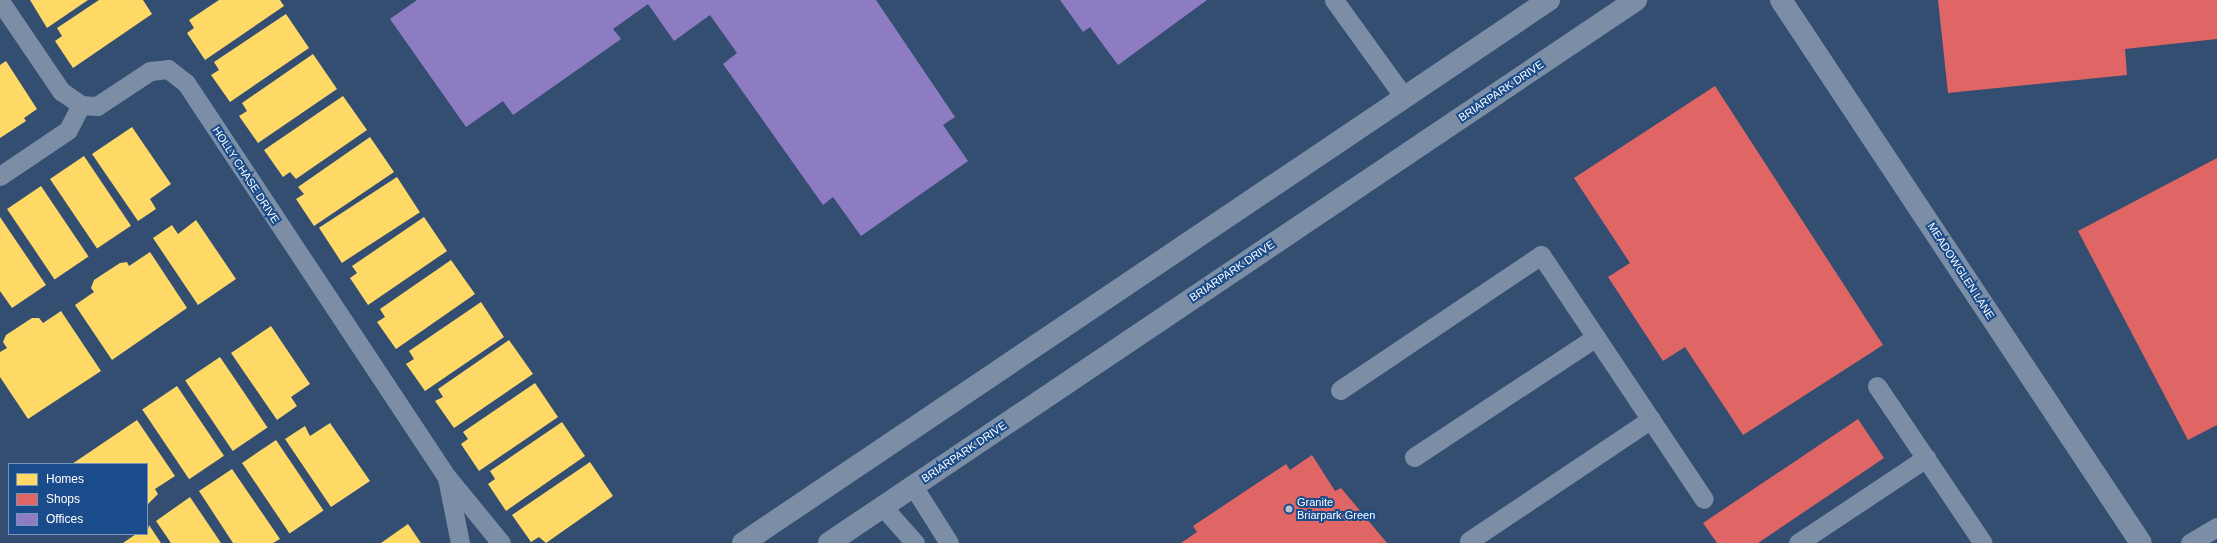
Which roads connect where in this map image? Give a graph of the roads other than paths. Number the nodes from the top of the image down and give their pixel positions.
1 (1334, 0) edge
2 (1549, 0) edge
3 (1636, 0) edge
4 (1782, 0) edge
5 (0, 1) edge
6 (1404, 97) junction
7 (81, 105) junction
8 (0, 176) edge
9 (1596, 337) junction
10 (1877, 386) dead end
11 (1340, 390) dead end
12 (1651, 419) junction
13 (1414, 456) dead end
14 (1926, 458) junction
15 (447, 477) junction
16 (913, 486) junction
17 (1704, 499) dead end
18 (883, 507) junction
19 (2217, 527) edge
20 (1469, 541) dead end
21 (1977, 541) edge
22 (460, 543) edge
23 (501, 543) edge
24 (743, 543) edge
25 (829, 543) edge
26 (915, 543) edge
27 (949, 543) edge
28 (1798, 543) edge
29 (2140, 543) edge
30 (2190, 543) edge

1 - 6 lane
2 - 6 street
3 - 16 street, BRIARPARK DRIVE
4 - 29 street, MEADOWGLEN LANE
5 - 7 lane
6 - 24 street
7 - 8 lane
7 - 15 lane, HOLLY CHASE DRIVE
9 - 11 lane
9 - 12 lane
9 - 13 lane
10 - 14 lane
12 - 17 lane
12 - 20 lane
14 - 21 lane
14 - 28 lane
15 - 22 lane, HOLLY CHASE DRIVE
15 - 23 lane, HOLLY CHASE DRIVE
16 - 18 street, BRIARPARK DRIVE
16 - 27 lane
18 - 25 street, BRIARPARK DRIVE
18 - 26 lane
19 - 30 lane

